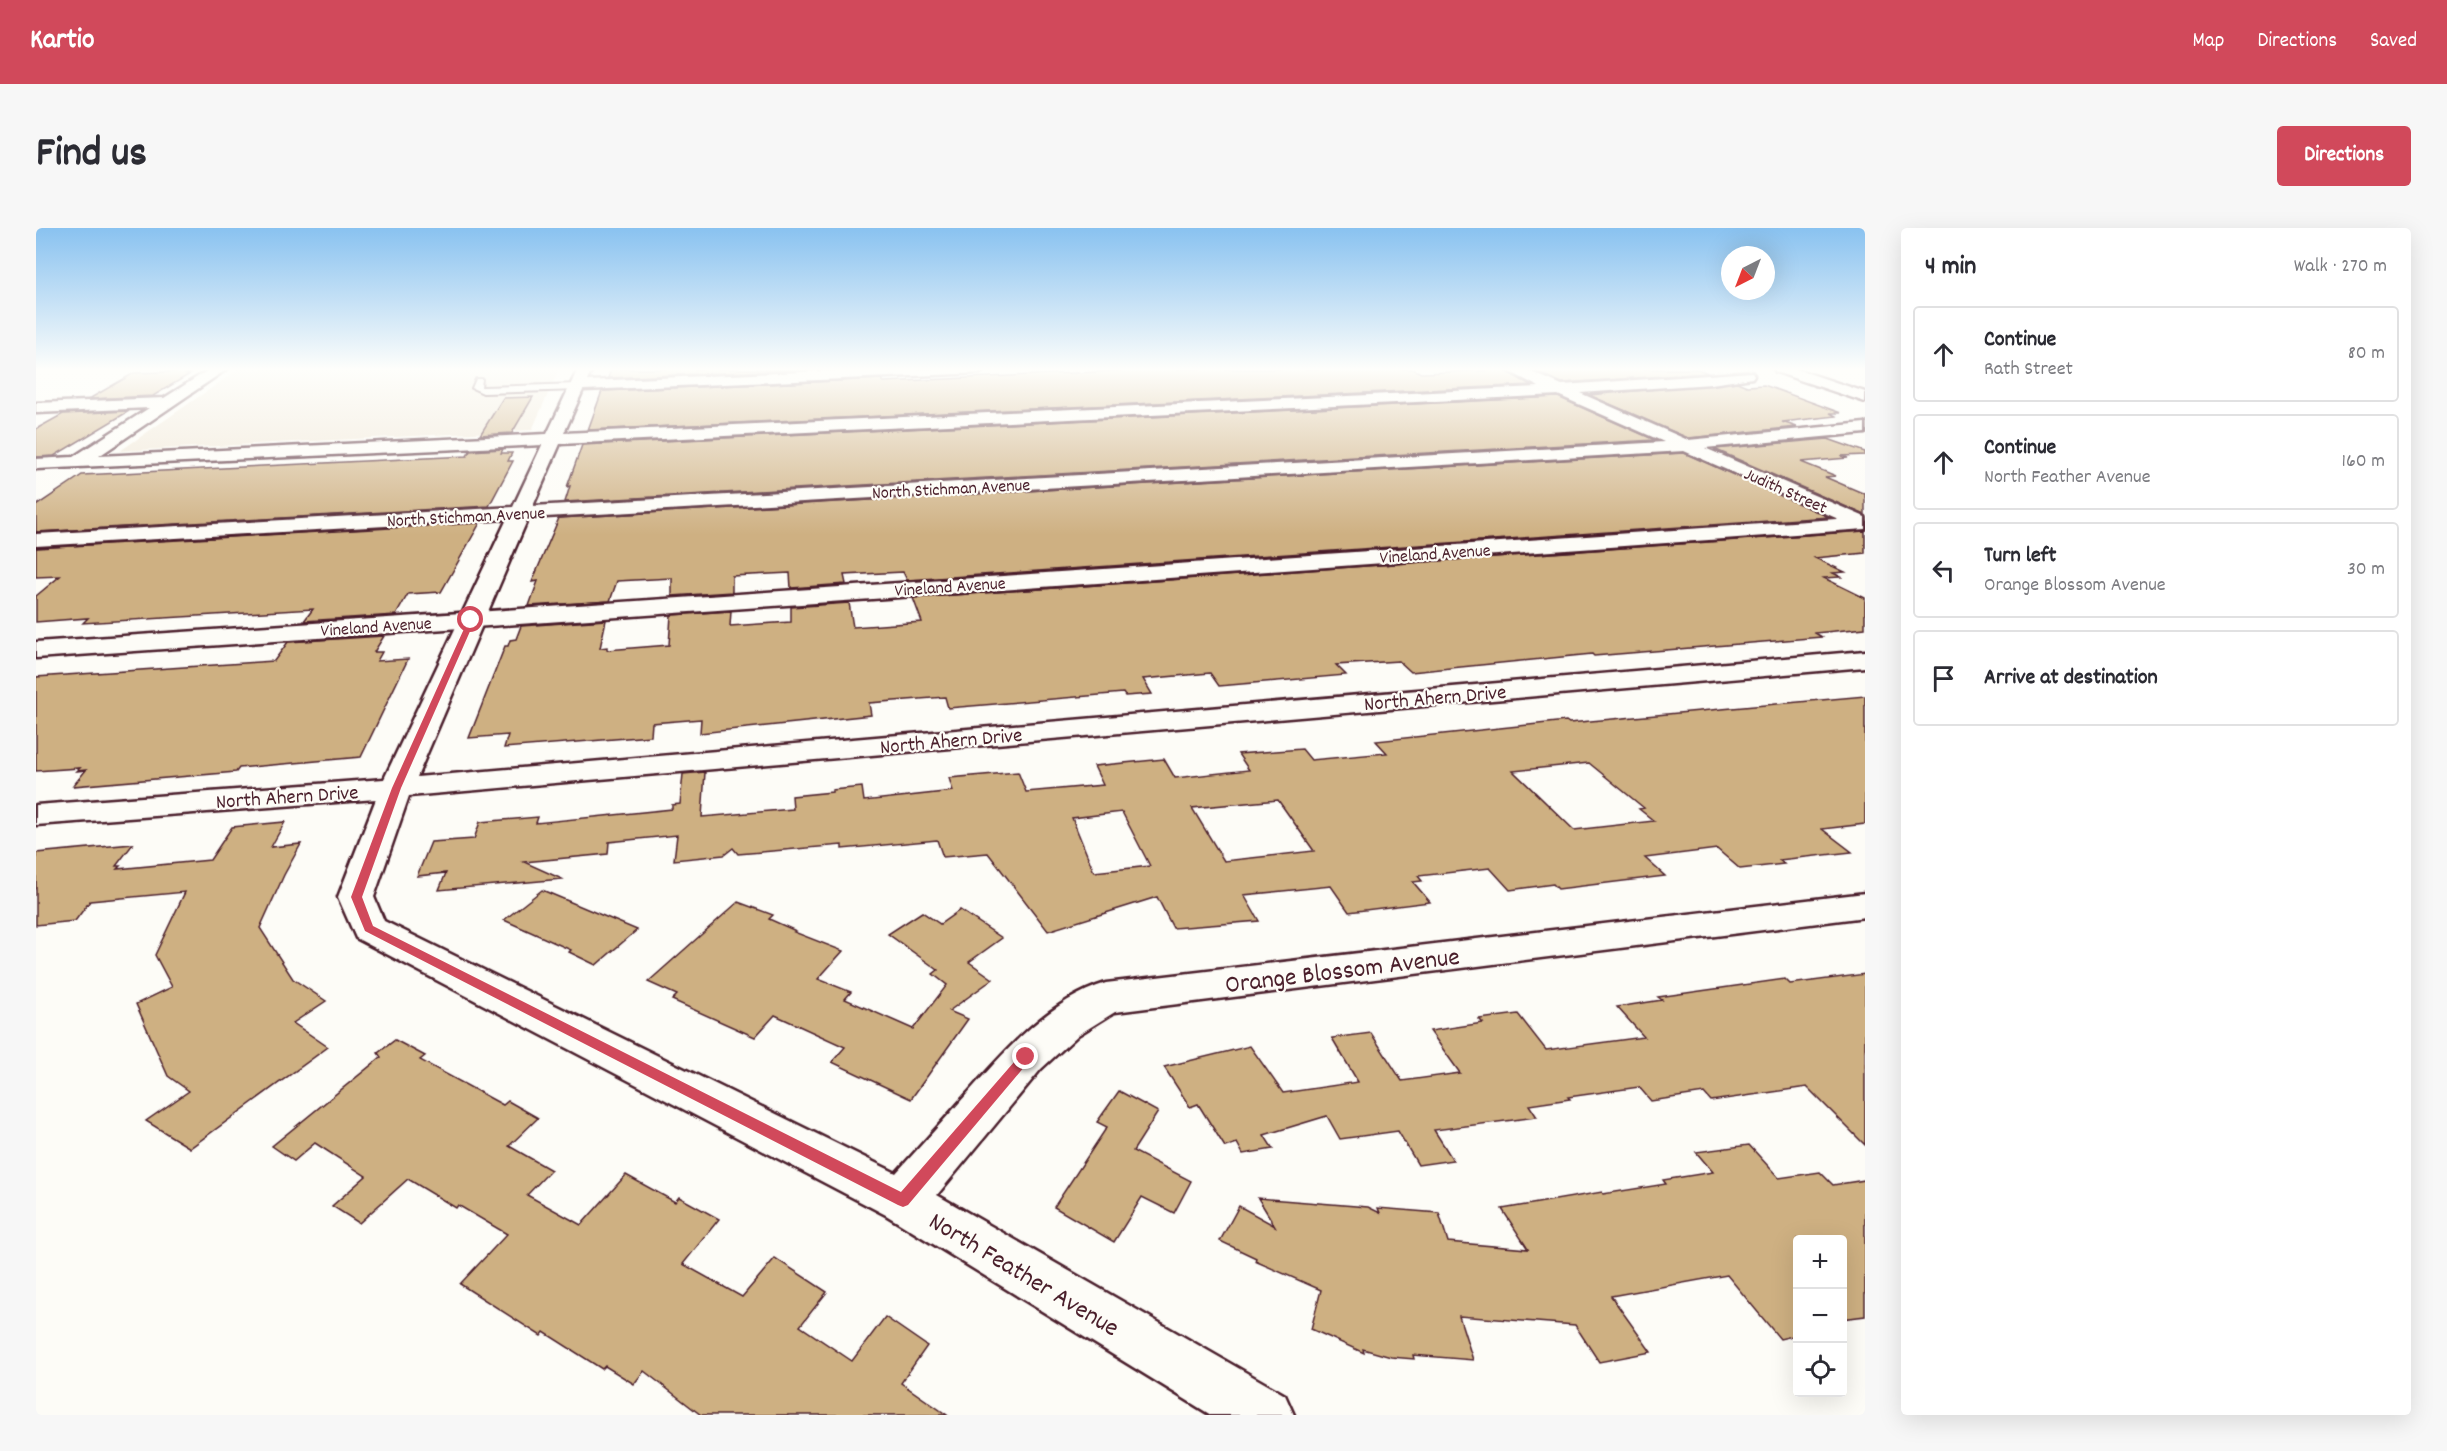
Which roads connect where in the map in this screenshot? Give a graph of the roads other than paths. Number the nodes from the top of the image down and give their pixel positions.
1 (135, 424) edge
2 (560, 424) edge
3 (839, 424) edge
4 (1638, 424) edge
5 (1865, 428) edge
6 (554, 438) junction
7 (1687, 446) junction
8 (78, 462) junction
9 (36, 464) edge
10 (521, 512) junction
11 (1863, 523) edge
12 (36, 540) edge
13 (471, 620) junction
14 (36, 650) edge
15 (1865, 659) edge
16 (396, 788) junction
17 (36, 815) edge
18 (1865, 905) edge
19 (903, 1200) junction
20 (1265, 1415) edge

1 - 8 street
2 - 6 street, North Feather Avenue
3 - 6 street
4 - 7 street, Judith Street
5 - 7 street, North Stichman Avenue
6 - 8 street
6 - 10 street, North Feather Avenue
7 - 10 street, North Stichman Avenue
7 - 11 street, Judith Street
8 - 9 street
10 - 12 street, North Stichman Avenue
10 - 13 street, North Feather Avenue
11 - 13 street, Vineland Avenue
13 - 14 street, Vineland Avenue
13 - 16 street, North Feather Avenue
15 - 16 street, North Ahern Drive
16 - 17 street, North Ahern Drive
16 - 19 street, North Feather Avenue
18 - 19 street, Orange Blossom Avenue
19 - 20 street, North Feather Avenue

